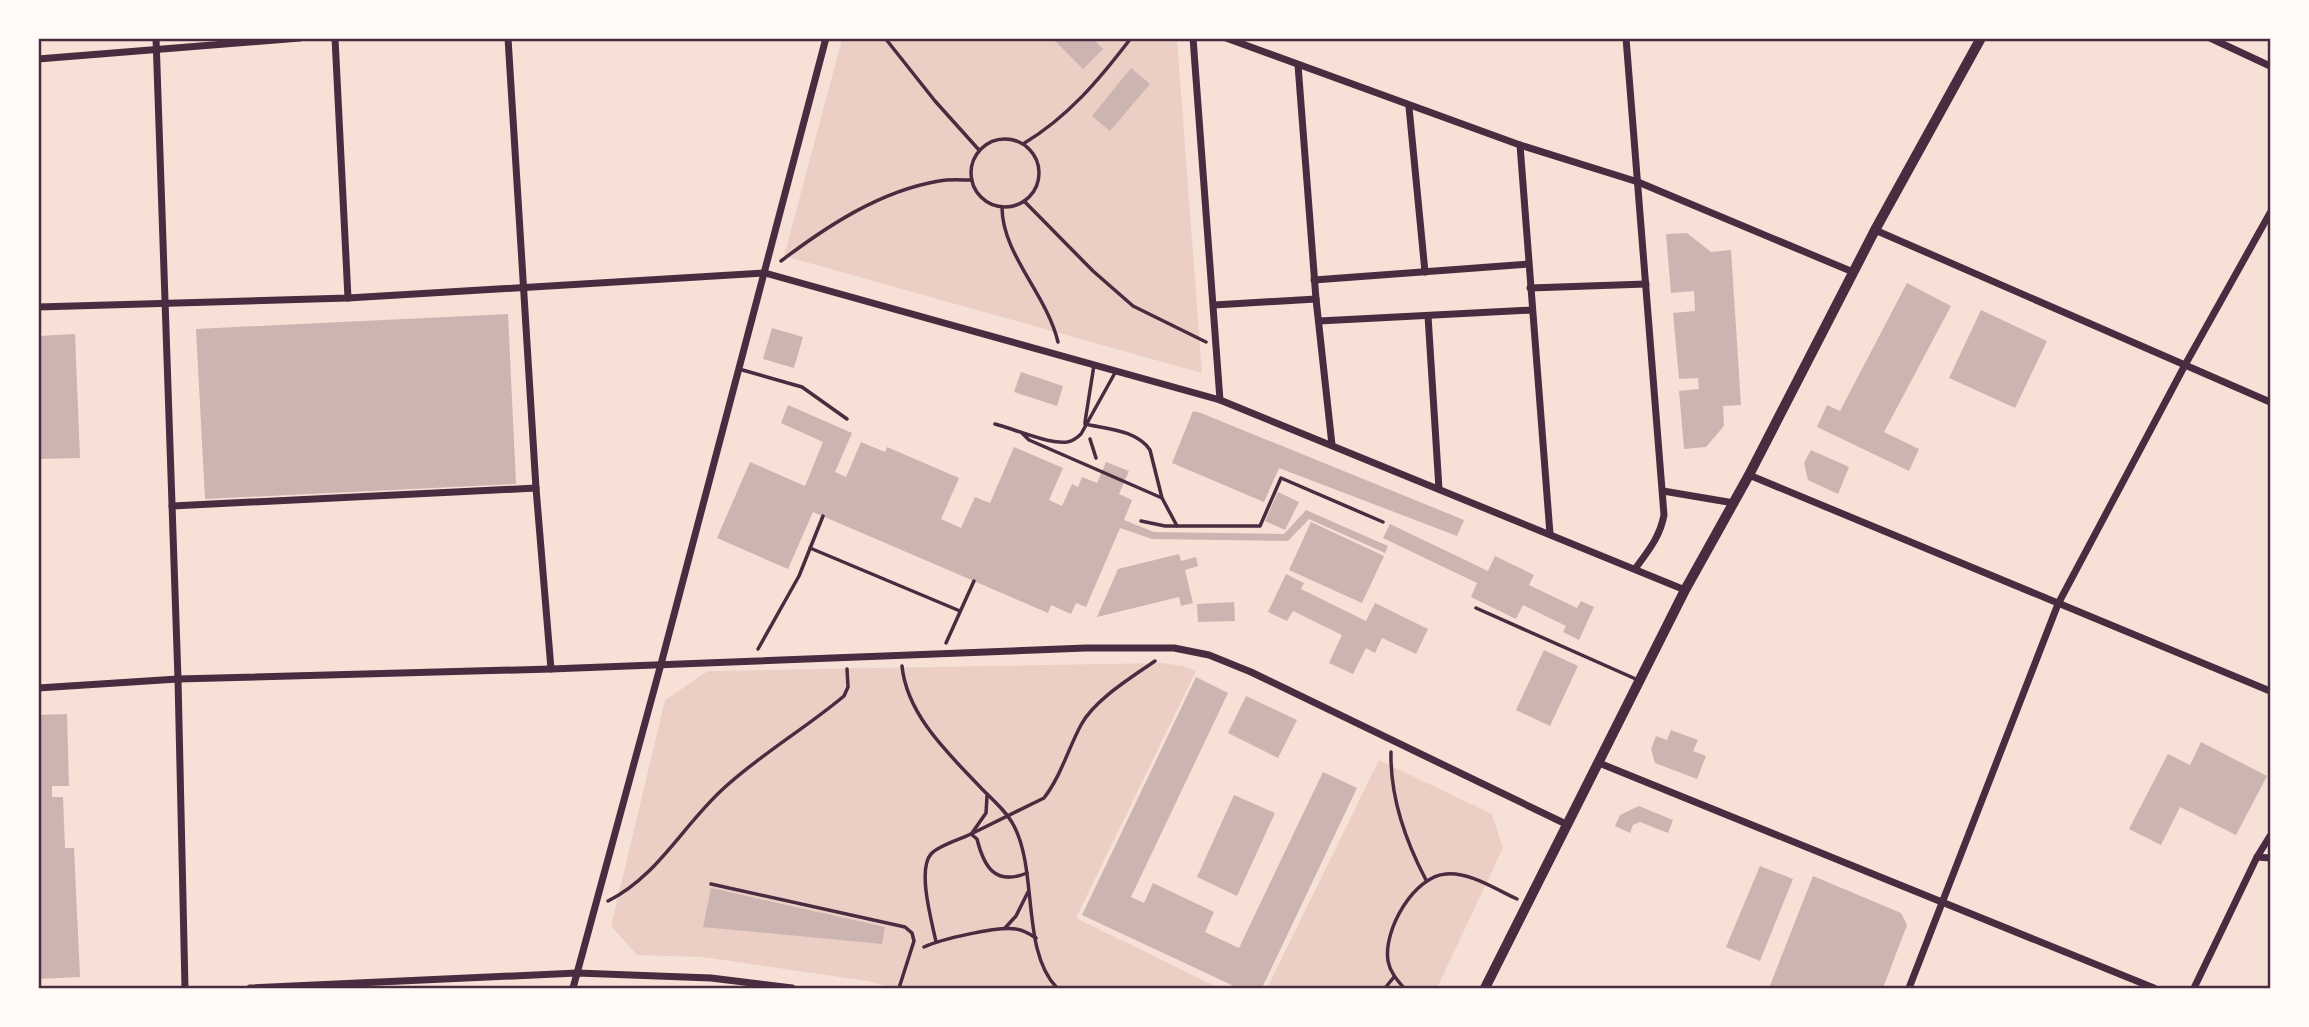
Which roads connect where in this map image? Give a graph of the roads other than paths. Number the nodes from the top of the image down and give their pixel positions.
1 (156, 38) edge
2 (300, 38) edge
3 (335, 38) edge
4 (508, 38) edge
5 (826, 38) edge
6 (1193, 38) edge
7 (1226, 38) edge
8 (1626, 38) edge
9 (1981, 38) edge
10 (2210, 38) edge
11 (156, 51) junction
12 (38, 60) edge
13 (1298, 65) junction
14 (2270, 66) edge
15 (1409, 107) junction
16 (1520, 145) junction
17 (1638, 182) junction
18 (2270, 213) edge
19 (1875, 230) junction
20 (1528, 264) junction
21 (1424, 272) junction
22 (1853, 272) junction
23 (765, 273) junction
24 (1314, 280) junction
25 (1646, 284) junction
26 (524, 288) junction
27 (1530, 288) junction
28 (348, 298) junction
29 (1316, 299) junction
30 (165, 303) junction
31 (1214, 305) junction
32 (38, 307) edge
33 (1532, 310) junction
34 (1428, 316) junction
35 (1319, 321) junction
36 (1094, 365) junction
37 (2185, 365) junction
38 (738, 369) junction
39 (1116, 371) junction
40 (1220, 400) junction
41 (2270, 402) edge
42 (847, 419) dead end
43 (995, 424) dead end
44 (1085, 424) junction
45 (1021, 431) junction
46 (1332, 445) junction
47 (1749, 475) junction
48 (536, 488) junction
49 (1439, 489) junction
50 (1662, 491) junction
51 (1162, 498) junction
52 (1734, 503) junction
53 (172, 506) junction
54 (1141, 521) dead end
55 (1383, 522) dead end
56 (1177, 526) junction
57 (1550, 534) junction
58 (1635, 569) junction
59 (1685, 590) junction
60 (2058, 604) junction
61 (1476, 608) dead end
62 (661, 664) junction
63 (551, 669) junction
64 (178, 679) junction
65 (1640, 681) junction
66 (38, 688) edge
67 (2270, 691) edge
68 (1600, 762) junction
69 (1567, 825) junction
70 (2270, 836) edge
71 (2257, 857) junction
72 (2270, 858) edge
73 (711, 884) dead end
74 (1941, 903) junction
75 (577, 973) junction
76 (185, 989) edge
77 (250, 989) edge
78 (573, 989) edge
79 (792, 989) edge
80 (899, 989) edge
81 (1485, 989) edge
82 (1909, 989) edge
83 (2154, 989) edge
84 (2194, 989) edge

1 - 11 street
2 - 11 street
3 - 28 street
4 - 26 street
5 - 23 street
6 - 31 street
7 - 13 street
8 - 17 street
9 - 19 main road
10 - 14 street
11 - 12 street
11 - 30 street
13 - 15 street
13 - 24 street
15 - 16 street
15 - 21 street
16 - 17 street
16 - 20 street
17 - 22 street
17 - 25 street
18 - 37 street
19 - 22 main road
19 - 37 street
20 - 21 street
20 - 27 street
21 - 24 street
22 - 47 main road
23 - 26 street
23 - 36 street
23 - 38 street
24 - 29 street
25 - 27 street
25 - 50 street
26 - 28 street
26 - 48 street
27 - 33 street
28 - 30 street
29 - 31 street
29 - 35 street
30 - 32 street
30 - 53 street
31 - 40 street
33 - 34 street
33 - 57 street
34 - 35 street
34 - 49 street
35 - 46 street
36 - 39 street
36 - 44 lane
37 - 41 street
37 - 60 street
38 - 42 lane
38 - 62 street
39 - 40 street
39 - 44 lane
40 - 46 street
43 - 45 lane
44 - 45 lane
44 - 51 lane
45 - 51 lane
46 - 49 street
47 - 52 main road
47 - 60 street
48 - 53 street
48 - 63 street
49 - 57 street
50 - 52 street
50 - 58 street
51 - 56 lane
52 - 59 main road
53 - 64 street
54 - 56 lane
55 - 56 lane
57 - 58 street
58 - 59 street
59 - 65 main road
60 - 67 street
60 - 74 street
61 - 65 lane
62 - 63 street
62 - 69 street
62 - 75 street
63 - 64 street
64 - 66 street
64 - 76 street
65 - 68 main road
68 - 69 main road
68 - 74 street
69 - 81 main road
70 - 71 street
71 - 72 street
71 - 84 street
73 - 80 lane
74 - 82 street
74 - 83 street
75 - 77 street
75 - 78 street
75 - 79 street

